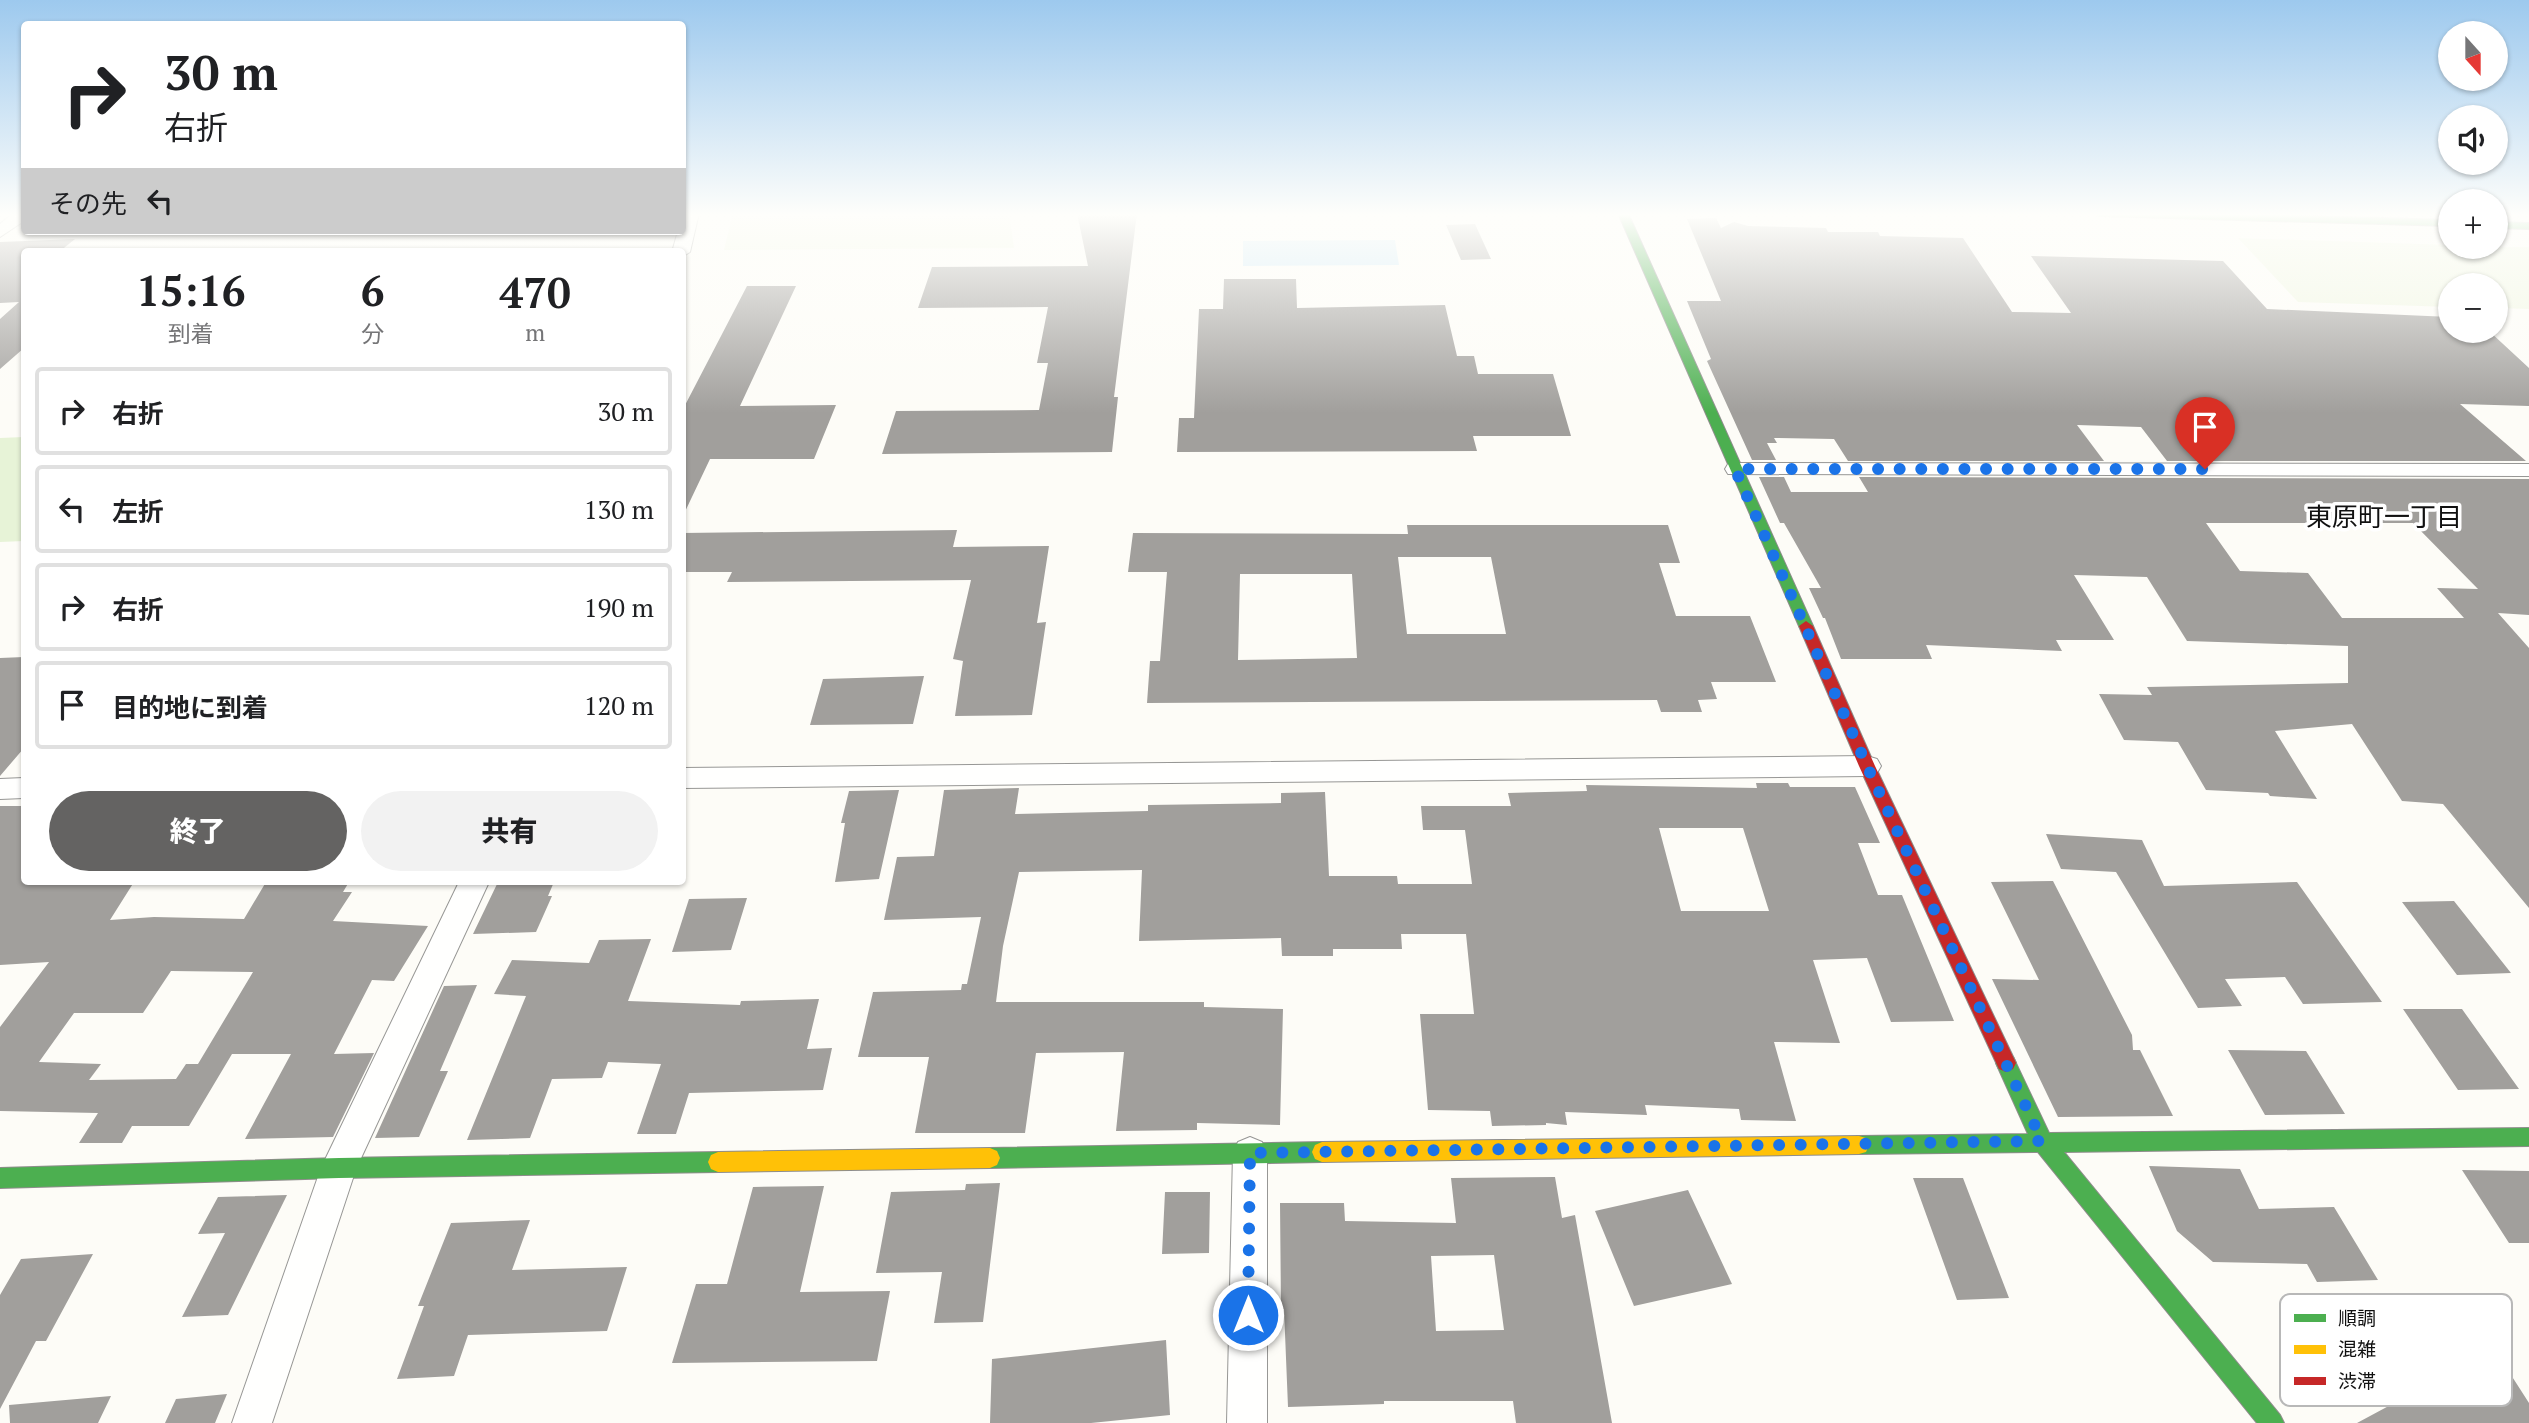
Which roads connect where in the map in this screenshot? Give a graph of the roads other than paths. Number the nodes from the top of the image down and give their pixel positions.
1 (1654, 279) edge
2 (1735, 469) junction
3 (2529, 470) edge
4 (1867, 766) junction
5 (686, 778) edge
6 (21, 788) edge
7 (0, 789) edge
8 (473, 885) edge
9 (2529, 1137) edge
10 (2042, 1141) junction
11 (1250, 1153) junction
12 (339, 1168) junction
13 (0, 1178) edge
14 (252, 1423) edge
15 (1247, 1423) edge
16 (2272, 1423) edge

1 - 2 street
2 - 3 street
2 - 4 street
4 - 5 street
4 - 10 street
6 - 7 street
8 - 12 street
9 - 10 street
10 - 11 street
10 - 16 street
11 - 12 street
11 - 15 street
12 - 13 street
12 - 14 street

